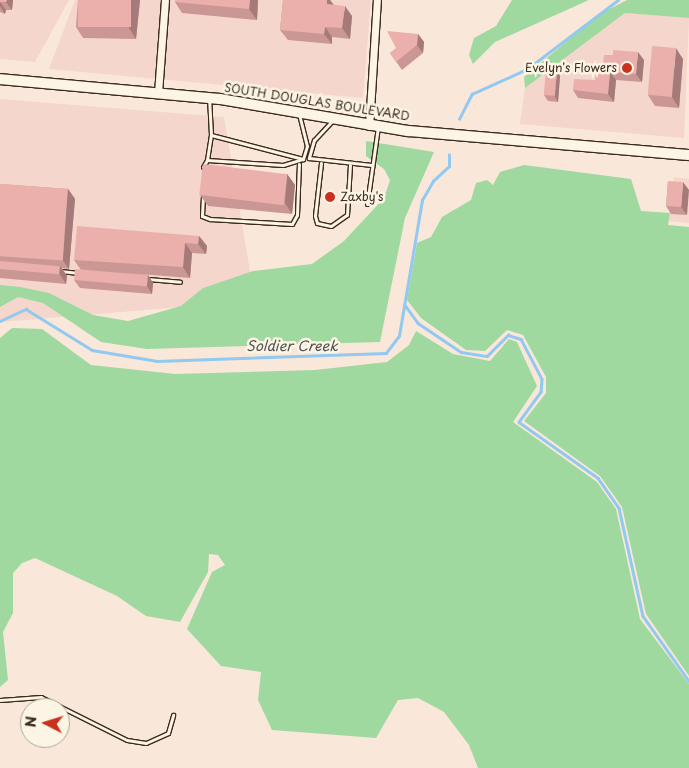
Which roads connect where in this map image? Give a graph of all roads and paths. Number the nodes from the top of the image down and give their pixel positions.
1 (165, 0) edge
2 (377, 0) edge
3 (0, 79) edge
4 (158, 93) junction
5 (209, 98) junction
6 (299, 113) junction
7 (333, 119) junction
8 (373, 126) junction
9 (211, 135) junction
10 (307, 146) junction
11 (310, 151) junction
12 (689, 155) edge
13 (303, 159) junction
14 (207, 160) junction
15 (321, 163) junction
16 (299, 164) junction
17 (350, 165) junction
18 (372, 165) junction
19 (203, 172) edge
20 (203, 187) edge
21 (367, 204) dead end
22 (54, 271) edge
23 (90, 274) edge
24 (137, 278) edge
25 (180, 282) dead end
26 (0, 700) edge
27 (173, 715) dead end

1 - 4 street
2 - 8 street
3 - 4 main road, SOUTH DOUGLAS BOULEVARD
4 - 5 main road, SOUTH DOUGLAS BOULEVARD
5 - 6 main road, SOUTH DOUGLAS BOULEVARD
5 - 9 lane
6 - 7 main road, SOUTH DOUGLAS BOULEVARD
6 - 10 lane
7 - 8 main road, SOUTH DOUGLAS BOULEVARD
7 - 11 lane
8 - 12 main road, SOUTH DOUGLAS BOULEVARD
8 - 18 lane
9 - 13 lane
9 - 14 lane
10 - 11 lane
10 - 13 lane
11 - 15 lane
13 - 16 lane
14 - 16 lane
14 - 19 lane
15 - 17 lane
15 - 17 lane
16 - 20 lane
17 - 18 lane
18 - 21 lane
22 - 23 lane
24 - 25 lane
26 - 27 lane

